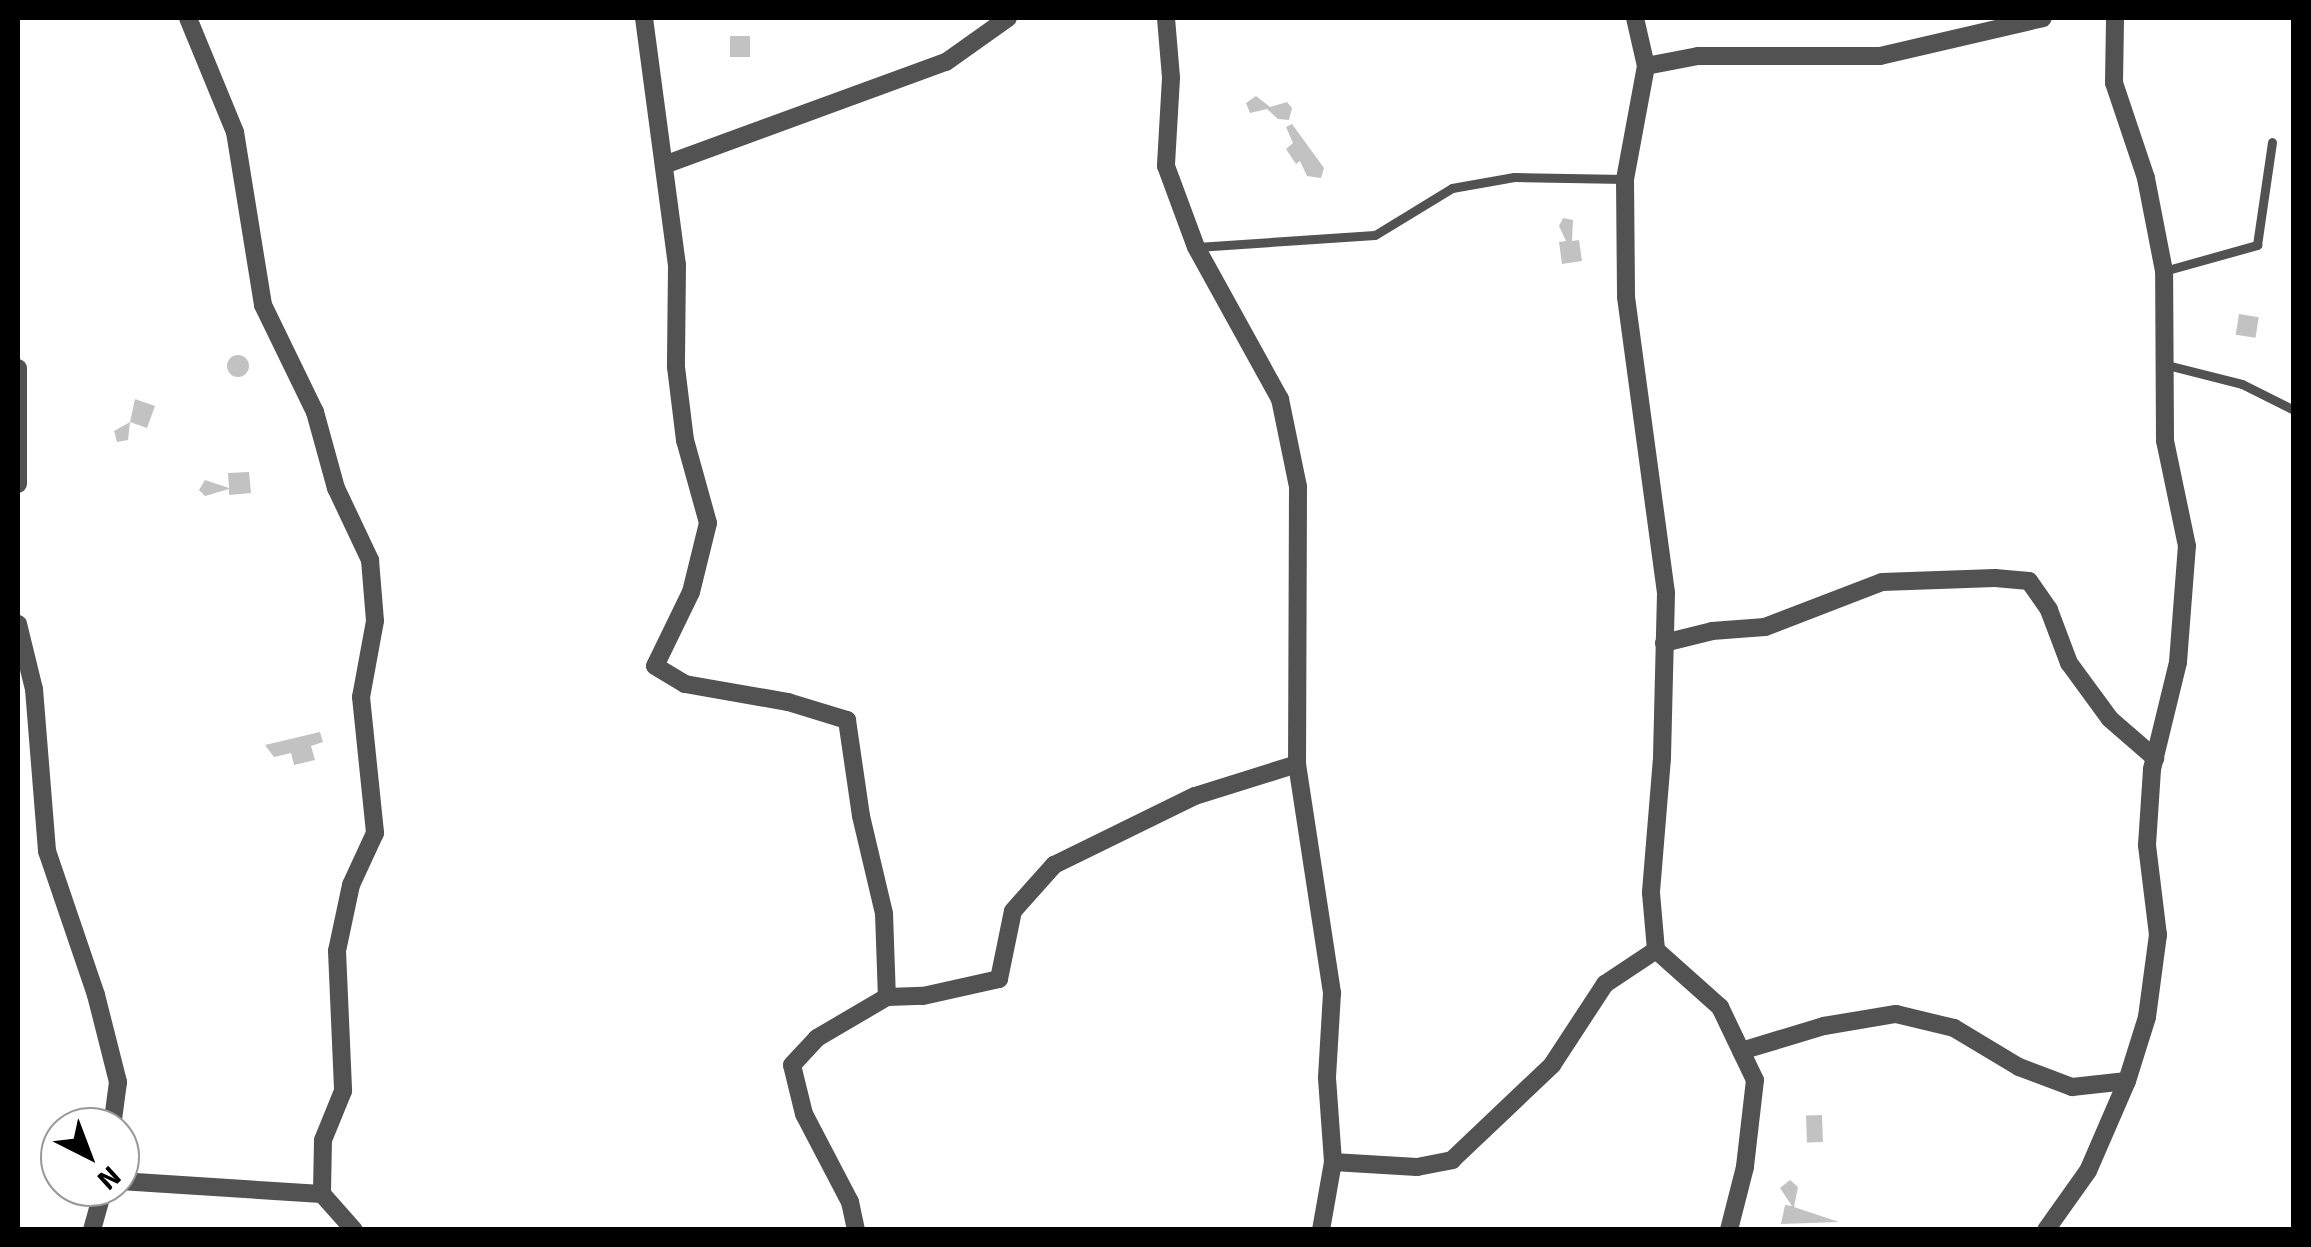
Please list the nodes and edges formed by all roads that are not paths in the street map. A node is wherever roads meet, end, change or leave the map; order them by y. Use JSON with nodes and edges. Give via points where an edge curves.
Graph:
{"nodes":[{"id":1,"x":188,"y":18,"type":"edge"},
{"id":2,"x":644,"y":18,"type":"edge"},
{"id":3,"x":1008,"y":18,"type":"edge"},
{"id":4,"x":1148,"y":18,"type":"edge"},
{"id":5,"x":1635,"y":18,"type":"edge"},
{"id":6,"x":2043,"y":18,"type":"edge"},
{"id":7,"x":2115,"y":18,"type":"edge"},
{"id":8,"x":1166,"y":26,"type":"edge"},
{"id":9,"x":1646,"y":66,"type":"junction"},
{"id":10,"x":2272,"y":142,"type":"dead end"},
{"id":11,"x":664,"y":165,"type":"junction"},
{"id":12,"x":1625,"y":180,"type":"junction"},
{"id":13,"x":1196,"y":247,"type":"junction"},
{"id":14,"x":2164,"y":272,"type":"junction"},
{"id":15,"x":2167,"y":365,"type":"junction"},
{"id":16,"x":18,"y":368,"type":"edge"},
{"id":17,"x":2294,"y":410,"type":"edge"},
{"id":18,"x":18,"y":484,"type":"edge"},
{"id":19,"x":18,"y":624,"type":"edge"},
{"id":20,"x":1664,"y":642,"type":"junction"},
{"id":21,"x":2155,"y":758,"type":"junction"},
{"id":22,"x":1297,"y":764,"type":"junction"},
{"id":23,"x":1656,"y":950,"type":"junction"},
{"id":24,"x":887,"y":996,"type":"junction"},
{"id":25,"x":1741,"y":1051,"type":"junction"},
{"id":26,"x":2126,"y":1081,"type":"junction"},
{"id":27,"x":115,"y":1107,"type":"edge"},
{"id":28,"x":1333,"y":1162,"type":"junction"},
{"id":29,"x":140,"y":1182,"type":"edge"},
{"id":30,"x":322,"y":1194,"type":"junction"},
{"id":31,"x":354,"y":1230,"type":"edge"},
{"id":32,"x":856,"y":1230,"type":"edge"},
{"id":33,"x":1321,"y":1230,"type":"edge"},
{"id":34,"x":1729,"y":1230,"type":"edge"},
{"id":35,"x":2046,"y":1230,"type":"edge"}],
"edges":[{"from":1,"to":30,"type":"street","via":[[235,132],[263,304],[315,412],[336,488],[370,560],[375,621],[361,697],[375,832],[351,884],[337,951],[343,1091],[323,1140]]},
{"from":2,"to":11,"type":"street"},
{"from":3,"to":11,"type":"street","via":[[946,62]]},
{"from":4,"to":8,"type":"street"},
{"from":5,"to":9,"type":"street"},
{"from":6,"to":9,"type":"street","via":[[1880,56],[1698,56]]},
{"from":7,"to":14,"type":"street","via":[[2114,83],[2146,178]]},
{"from":8,"to":13,"type":"street","via":[[1166,166]]},
{"from":9,"to":12,"type":"street"},
{"from":10,"to":14,"type":"lane","via":[[2258,245]]},
{"from":11,"to":24,"type":"street","via":[[676,264],[676,367],[685,440],[708,523],[691,592],[656,666],[685,684],[848,720],[884,912]]},
{"from":12,"to":13,"type":"lane","via":[[1514,177],[1452,188],[1374,235]]},
{"from":12,"to":20,"type":"street","via":[[1626,296],[1666,593]]},
{"from":13,"to":22,"type":"street","via":[[1280,400],[1298,487]]},
{"from":14,"to":15,"type":"street"},
{"from":15,"to":17,"type":"lane","via":[[2242,384]]},
{"from":15,"to":21,"type":"street","via":[[2165,441],[2187,546],[2178,662]]},
{"from":16,"to":18,"type":"street"},
{"from":19,"to":27,"type":"street","via":[[34,689],[47,851],[96,995],[118,1082]]},
{"from":20,"to":21,"type":"street","via":[[1765,627],[1882,582],[2029,582],[2049,610],[2069,663],[2110,719]]},
{"from":20,"to":23,"type":"street","via":[[1651,893]]},
{"from":21,"to":26,"type":"street","via":[[2146,846],[2158,935],[2147,1017]]},
{"from":22,"to":24,"type":"street","via":[[1195,796],[1054,865],[1013,911],[999,979],[923,996]]},
{"from":22,"to":28,"type":"street","via":[[1332,993],[1327,1078]]},
{"from":23,"to":25,"type":"street","via":[[1720,1007]]},
{"from":23,"to":28,"type":"street","via":[[1605,984],[1552,1065],[1452,1160],[1417,1167]]},
{"from":24,"to":32,"type":"street","via":[[817,1038],[792,1065],[804,1114],[850,1202]]},
{"from":25,"to":26,"type":"street","via":[[1824,1026],[1896,1014],[1954,1028],[2019,1067],[2072,1087]]},
{"from":25,"to":34,"type":"street","via":[[1755,1080]]},
{"from":26,"to":35,"type":"street","via":[[2088,1170]]},
{"from":28,"to":33,"type":"street"},
{"from":29,"to":30,"type":"street"},
{"from":30,"to":31,"type":"street"}]}
